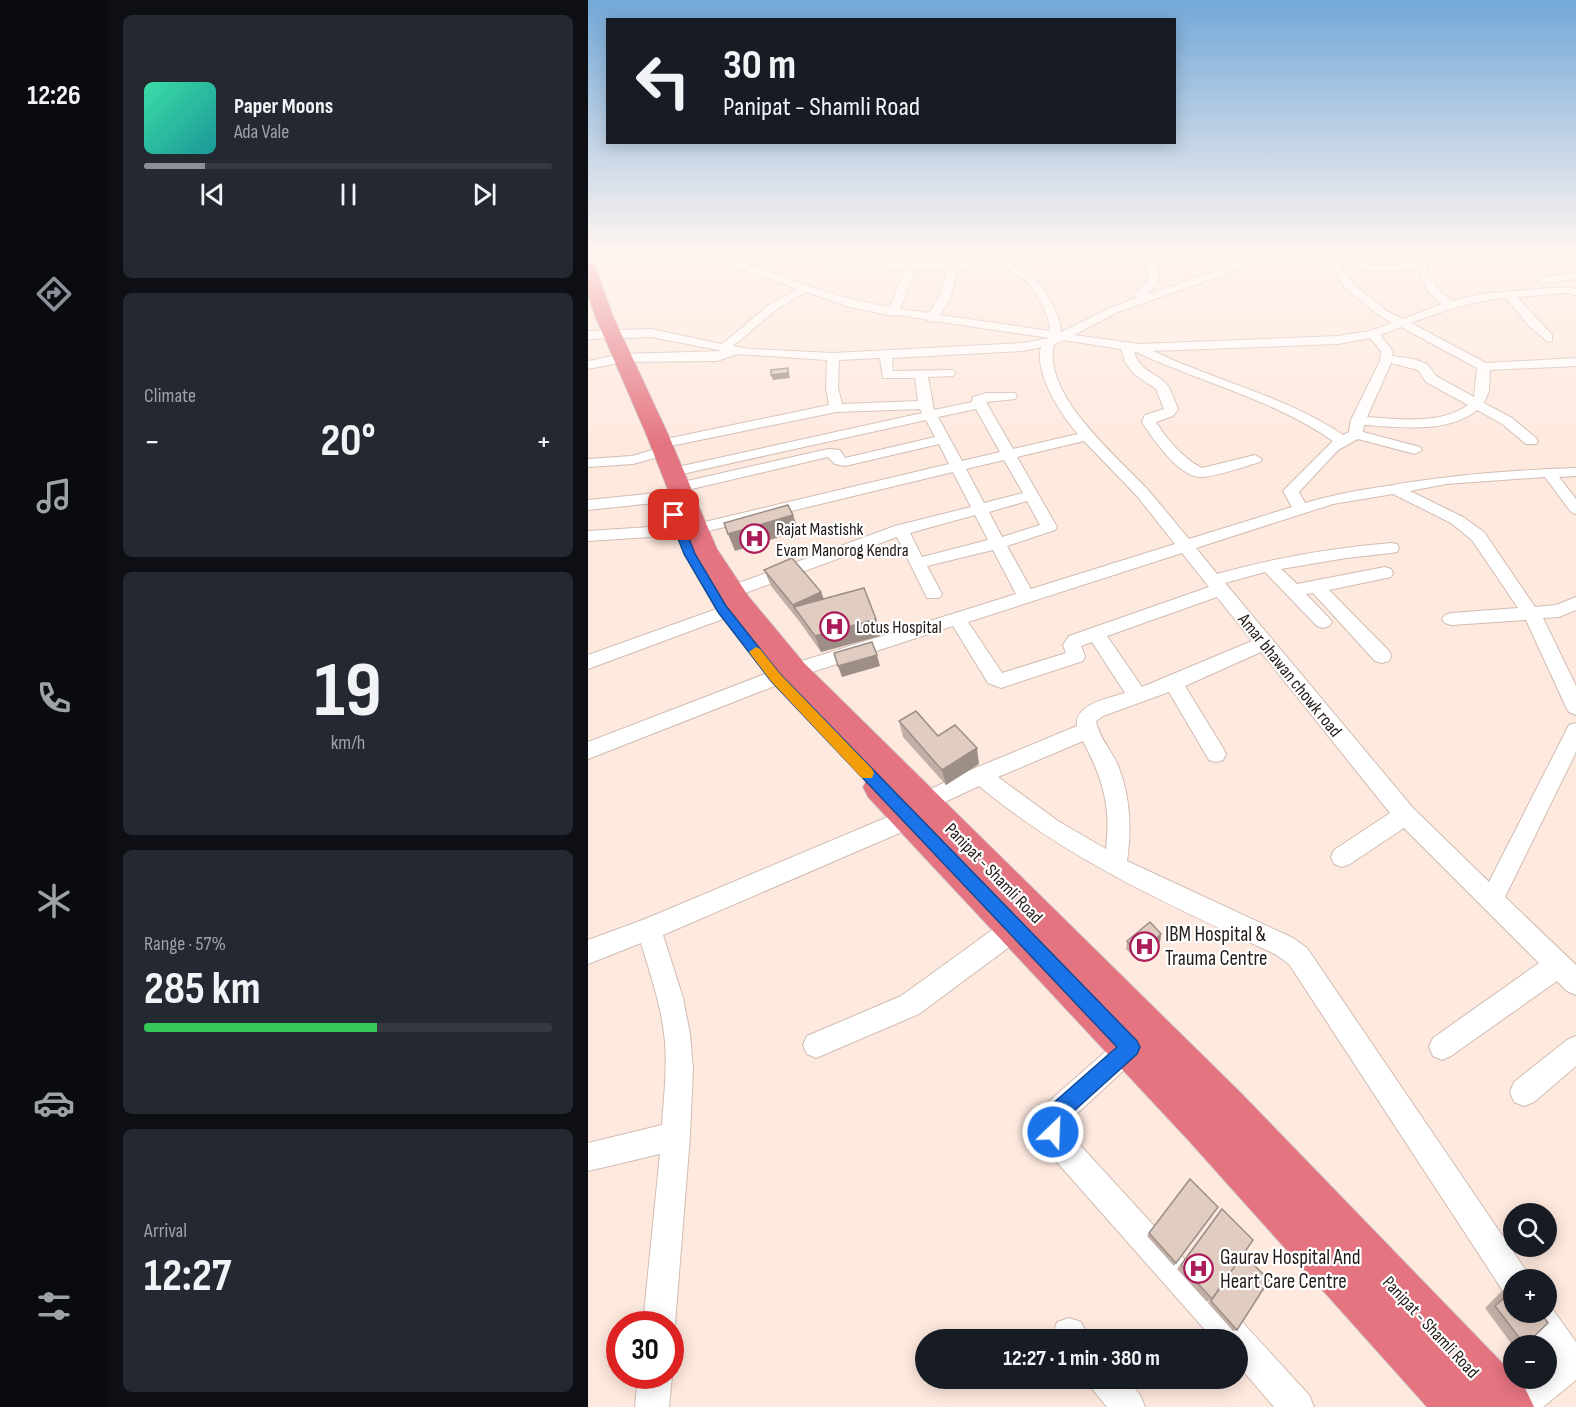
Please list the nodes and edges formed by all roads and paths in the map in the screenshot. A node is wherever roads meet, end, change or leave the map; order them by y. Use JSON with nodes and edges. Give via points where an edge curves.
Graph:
{"nodes":[{"id":1,"x":604,"y":315,"type":"edge"},
{"id":2,"x":763,"y":315,"type":"edge"},
{"id":3,"x":907,"y":315,"type":"edge"},
{"id":4,"x":934,"y":315,"type":"edge"},
{"id":5,"x":1051,"y":315,"type":"edge"},
{"id":6,"x":1107,"y":315,"type":"edge"},
{"id":7,"x":1389,"y":315,"type":"edge"},
{"id":8,"x":1423,"y":315,"type":"edge"},
{"id":9,"x":1525,"y":315,"type":"edge"},
{"id":10,"x":931,"y":319,"type":"junction"},
{"id":11,"x":1400,"y":323,"type":"junction"},
{"id":12,"x":1373,"y":334,"type":"junction"},
{"id":13,"x":1054,"y":338,"type":"junction"},
{"id":14,"x":1548,"y":338,"type":"dead end"},
{"id":15,"x":601,"y":343,"type":"edge"},
{"id":16,"x":725,"y":347,"type":"junction"},
{"id":17,"x":1133,"y":348,"type":"junction"},
{"id":18,"x":740,"y":351,"type":"junction"},
{"id":19,"x":886,"y":355,"type":"junction"},
{"id":20,"x":833,"y":357,"type":"junction"},
{"id":21,"x":1387,"y":359,"type":"junction"},
{"id":22,"x":1576,"y":362,"type":"edge"},
{"id":23,"x":1484,"y":367,"type":"junction"},
{"id":24,"x":950,"y":373,"type":"dead end"},
{"id":25,"x":921,"y":374,"type":"junction"},
{"id":26,"x":1010,"y":396,"type":"dead end"},
{"id":27,"x":979,"y":404,"type":"junction"},
{"id":28,"x":1477,"y":404,"type":"junction"},
{"id":29,"x":836,"y":408,"type":"junction"},
{"id":30,"x":928,"y":409,"type":"junction"},
{"id":31,"x":1357,"y":427,"type":"junction"},
{"id":32,"x":1086,"y":436,"type":"junction"},
{"id":33,"x":943,"y":439,"type":"junction"},
{"id":34,"x":1342,"y":441,"type":"junction"},
{"id":35,"x":1531,"y":441,"type":"dead end"},
{"id":36,"x":1415,"y":450,"type":"dead end"},
{"id":37,"x":1009,"y":454,"type":"junction"},
{"id":38,"x":1255,"y":459,"type":"dead end"},
{"id":39,"x":588,"y":463,"type":"edge"},
{"id":40,"x":959,"y":466,"type":"junction"},
{"id":41,"x":668,"y":472,"type":"junction"},
{"id":42,"x":1548,"y":472,"type":"junction"},
{"id":43,"x":1576,"y":472,"type":"edge"},
{"id":44,"x":1395,"y":489,"type":"junction"},
{"id":45,"x":1030,"y":496,"type":"junction"},
{"id":46,"x":588,"y":506,"type":"edge"},
{"id":47,"x":981,"y":508,"type":"junction"},
{"id":48,"x":1576,"y":509,"type":"edge"},
{"id":49,"x":1301,"y":510,"type":"junction"},
{"id":50,"x":689,"y":530,"type":"junction"},
{"id":51,"x":901,"y":530,"type":"junction"},
{"id":52,"x":588,"y":536,"type":"edge"},
{"id":53,"x":999,"y":543,"type":"junction"},
{"id":54,"x":1184,"y":546,"type":"junction"},
{"id":55,"x":1391,"y":548,"type":"dead end"},
{"id":56,"x":918,"y":563,"type":"junction"},
{"id":57,"x":1268,"y":565,"type":"junction"},
{"id":58,"x":1385,"y":573,"type":"dead end"},
{"id":59,"x":1217,"y":584,"type":"junction"},
{"id":60,"x":1316,"y":585,"type":"junction"},
{"id":61,"x":1293,"y":591,"type":"junction"},
{"id":62,"x":933,"y":594,"type":"dead end"},
{"id":63,"x":1026,"y":597,"type":"junction"},
{"id":64,"x":728,"y":602,"type":"junction"},
{"id":65,"x":1576,"y":603,"type":"edge"},
{"id":66,"x":1530,"y":612,"type":"junction"},
{"id":67,"x":957,"y":618,"type":"junction"},
{"id":68,"x":1451,"y":619,"type":"dead end"},
{"id":69,"x":1323,"y":622,"type":"dead end"},
{"id":70,"x":1096,"y":634,"type":"junction"},
{"id":71,"x":1264,"y":643,"type":"junction"},
{"id":72,"x":1382,"y":656,"type":"dead end"},
{"id":73,"x":588,"y":662,"type":"edge"},
{"id":74,"x":784,"y":674,"type":"junction"},
{"id":75,"x":1173,"y":683,"type":"junction"},
{"id":76,"x":1138,"y":696,"type":"junction"},
{"id":77,"x":1576,"y":707,"type":"edge"},
{"id":78,"x":1088,"y":730,"type":"junction"},
{"id":79,"x":1576,"y":731,"type":"edge"},
{"id":80,"x":588,"y":751,"type":"edge"},
{"id":81,"x":1215,"y":754,"type":"dead end"},
{"id":82,"x":980,"y":775,"type":"junction"},
{"id":83,"x":917,"y":810,"type":"junction"},
{"id":84,"x":1405,"y":815,"type":"junction"},
{"id":85,"x":1342,"y":857,"type":"dead end"},
{"id":86,"x":1115,"y":866,"type":"junction"},
{"id":87,"x":1492,"y":900,"type":"junction"},
{"id":88,"x":1016,"y":928,"type":"junction"},
{"id":89,"x":649,"y":929,"type":"junction"},
{"id":90,"x":588,"y":952,"type":"edge"},
{"id":91,"x":1567,"y":973,"type":"edge"},
{"id":92,"x":816,"y":1045,"type":"dead end"},
{"id":93,"x":1130,"y":1047,"type":"junction"},
{"id":94,"x":1442,"y":1047,"type":"dead end"},
{"id":95,"x":1576,"y":1049,"type":"edge"},
{"id":96,"x":1524,"y":1092,"type":"dead end"},
{"id":97,"x":676,"y":1136,"type":"junction"},
{"id":98,"x":588,"y":1157,"type":"edge"},
{"id":99,"x":1507,"y":1269,"type":"edge"},
{"id":100,"x":660,"y":1311,"type":"edge"},
{"id":101,"x":1544,"y":1323,"type":"edge"},
{"id":102,"x":1227,"y":1329,"type":"edge"},
{"id":103,"x":1248,"y":1352,"type":"edge"},
{"id":104,"x":1573,"y":1362,"type":"edge"},
{"id":105,"x":654,"y":1389,"type":"edge"},
{"id":106,"x":1114,"y":1389,"type":"edge"},
{"id":107,"x":652,"y":1407,"type":"edge"},
{"id":108,"x":1128,"y":1407,"type":"edge"},
{"id":109,"x":1298,"y":1407,"type":"edge"},
{"id":110,"x":1464,"y":1407,"type":"edge"},
{"id":111,"x":1506,"y":1407,"type":"edge"},
{"id":112,"x":1516,"y":1407,"type":"edge"}],
"edges":[{"from":1,"to":15,"type":"highway","name":"Panipat - Shamli Road"},
{"from":2,"to":16,"type":"street"},
{"from":3,"to":10,"type":"street"},
{"from":4,"to":10,"type":"street"},
{"from":5,"to":13,"type":"street","name":"Amar bhawan chowk road","via":[[1056,325]]},
{"from":6,"to":13,"type":"street"},
{"from":7,"to":11,"type":"street"},
{"from":8,"to":11,"type":"street"},
{"from":9,"to":14,"type":"street"},
{"from":10,"to":13,"type":"street"},
{"from":11,"to":12,"type":"street"},
{"from":11,"to":23,"type":"street"},
{"from":12,"to":17,"type":"street","via":[[1319,342]]},
{"from":12,"to":21,"type":"street","via":[[1387,351]]},
{"from":13,"to":17,"type":"street"},
{"from":13,"to":19,"type":"street","via":[[1003,349]]},
{"from":13,"to":32,"type":"street","name":"Amar bhawan chowk road","via":[[1045,355],[1046,364],[1059,396]]},
{"from":15,"to":16,"type":"street","via":[[661,334]]},
{"from":15,"to":18,"type":"street","via":[[717,357]]},
{"from":15,"to":41,"type":"highway","name":"Panipat - Shamli Road"},
{"from":16,"to":18,"type":"street"},
{"from":17,"to":34,"type":"street","via":[[1303,417]]},
{"from":17,"to":38,"type":"street","via":[[1131,362],[1162,387],[1171,409],[1149,422],[1193,471],[1201,473]]},
{"from":18,"to":20,"type":"street"},
{"from":19,"to":20,"type":"street"},
{"from":19,"to":25,"type":"street","via":[[886,375]]},
{"from":20,"to":29,"type":"street"},
{"from":21,"to":28,"type":"street","via":[[1419,365],[1431,379]]},
{"from":21,"to":31,"type":"street"},
{"from":22,"to":23,"type":"street"},
{"from":23,"to":28,"type":"street","via":[[1482,396]]},
{"from":24,"to":25,"type":"street"},
{"from":25,"to":30,"type":"street"},
{"from":26,"to":27,"type":"street","via":[[981,398]]},
{"from":27,"to":30,"type":"street"},
{"from":27,"to":37,"type":"street"},
{"from":28,"to":31,"type":"street","via":[[1450,419]]},
{"from":28,"to":35,"type":"street"},
{"from":29,"to":30,"type":"street"},
{"from":29,"to":41,"type":"street"},
{"from":30,"to":33,"type":"street"},
{"from":30,"to":41,"type":"street"},
{"from":31,"to":34,"type":"street"},
{"from":31,"to":36,"type":"street"},
{"from":32,"to":37,"type":"street"},
{"from":32,"to":54,"type":"street","name":"Amar bhawan chowk road","via":[[1130,479]]},
{"from":33,"to":40,"type":"street"},
{"from":33,"to":41,"type":"street","via":[[843,462],[835,453],[828,453]]},
{"from":34,"to":49,"type":"street","via":[[1291,491]]},
{"from":37,"to":40,"type":"street"},
{"from":37,"to":45,"type":"street"},
{"from":39,"to":41,"type":"street","via":[[633,460]]},
{"from":40,"to":47,"type":"street"},
{"from":40,"to":50,"type":"street"},
{"from":41,"to":46,"type":"street"},
{"from":41,"to":50,"type":"highway","name":"Panipat - Shamli Road"},
{"from":42,"to":43,"type":"street"},
{"from":42,"to":44,"type":"street","via":[[1446,480]]},
{"from":42,"to":48,"type":"street"},
{"from":44,"to":49,"type":"street","via":[[1330,500]]},
{"from":44,"to":66,"type":"street","via":[[1457,520],[1478,536]]},
{"from":45,"to":47,"type":"street"},
{"from":45,"to":53,"type":"street","via":[[1049,527]]},
{"from":47,"to":51,"type":"street"},
{"from":47,"to":53,"type":"street"},
{"from":49,"to":54,"type":"street"},
{"from":50,"to":52,"type":"street"},
{"from":50,"to":64,"type":"highway","name":"Panipat - Shamli Road","via":[[690,554]]},
{"from":51,"to":56,"type":"street"},
{"from":51,"to":64,"type":"street"},
{"from":53,"to":56,"type":"street"},
{"from":53,"to":63,"type":"street"},
{"from":54,"to":59,"type":"street","name":"Amar bhawan chowk road"},
{"from":54,"to":63,"type":"street"},
{"from":55,"to":57,"type":"street"},
{"from":56,"to":62,"type":"street"},
{"from":57,"to":59,"type":"street"},
{"from":57,"to":61,"type":"street"},
{"from":58,"to":60,"type":"street"},
{"from":59,"to":70,"type":"street"},
{"from":59,"to":71,"type":"street","name":"Amar bhawan chowk road"},
{"from":60,"to":61,"type":"street"},
{"from":60,"to":72,"type":"street"},
{"from":61,"to":69,"type":"street"},
{"from":63,"to":67,"type":"street"},
{"from":64,"to":73,"type":"street"},
{"from":64,"to":74,"type":"highway","name":"Panipat - Shamli Road"},
{"from":65,"to":66,"type":"street","via":[[1558,611]]},
{"from":66,"to":68,"type":"street"},
{"from":66,"to":77,"type":"street"},
{"from":67,"to":70,"type":"street","via":[[1001,681],[1075,657],[1073,642]]},
{"from":67,"to":74,"type":"street"},
{"from":70,"to":76,"type":"street"},
{"from":71,"to":75,"type":"street"},
{"from":71,"to":84,"type":"street","name":"Amar bhawan chowk road"},
{"from":74,"to":80,"type":"street"},
{"from":74,"to":83,"type":"highway","name":"Panipat - Shamli Road"},
{"from":75,"to":76,"type":"street"},
{"from":75,"to":81,"type":"street"},
{"from":76,"to":78,"type":"street","via":[[1089,715],[1085,721]]},
{"from":78,"to":82,"type":"street"},
{"from":78,"to":86,"type":"street","via":[[1107,763],[1115,789],[1120,833]]},
{"from":79,"to":87,"type":"street"},
{"from":82,"to":83,"type":"street"},
{"from":82,"to":86,"type":"street","via":[[1010,801]]},
{"from":83,"to":88,"type":"highway","name":"Panipat - Shamli Road"},
{"from":83,"to":89,"type":"street"},
{"from":83,"to":111,"type":"highway","name":"Panipat - Shamli Road","via":[[1224,1108]]},
{"from":84,"to":85,"type":"street"},
{"from":84,"to":87,"type":"street","name":"Amar bhawan chowk road"},
{"from":86,"to":99,"type":"street","via":[[1298,956]]},
{"from":87,"to":91,"type":"street","name":"Amar bhawan chowk road"},
{"from":88,"to":92,"type":"street","via":[[910,1005]]},
{"from":88,"to":93,"type":"highway","name":"Panipat - Shamli Road"},
{"from":89,"to":90,"type":"street"},
{"from":89,"to":97,"type":"street","via":[[677,1034]]},
{"from":91,"to":94,"type":"street"},
{"from":93,"to":102,"type":"street","via":[[1057,1113],[1053,1132]]},
{"from":93,"to":110,"type":"highway","name":"Panipat - Shamli Road"},
{"from":95,"to":96,"type":"street"},
{"from":97,"to":98,"type":"street"},
{"from":97,"to":100,"type":"street"},
{"from":101,"to":104,"type":"street"},
{"from":103,"to":109,"type":"street"},
{"from":104,"to":112,"type":"street"},
{"from":105,"to":107,"type":"street"},
{"from":106,"to":108,"type":"street"}]}
